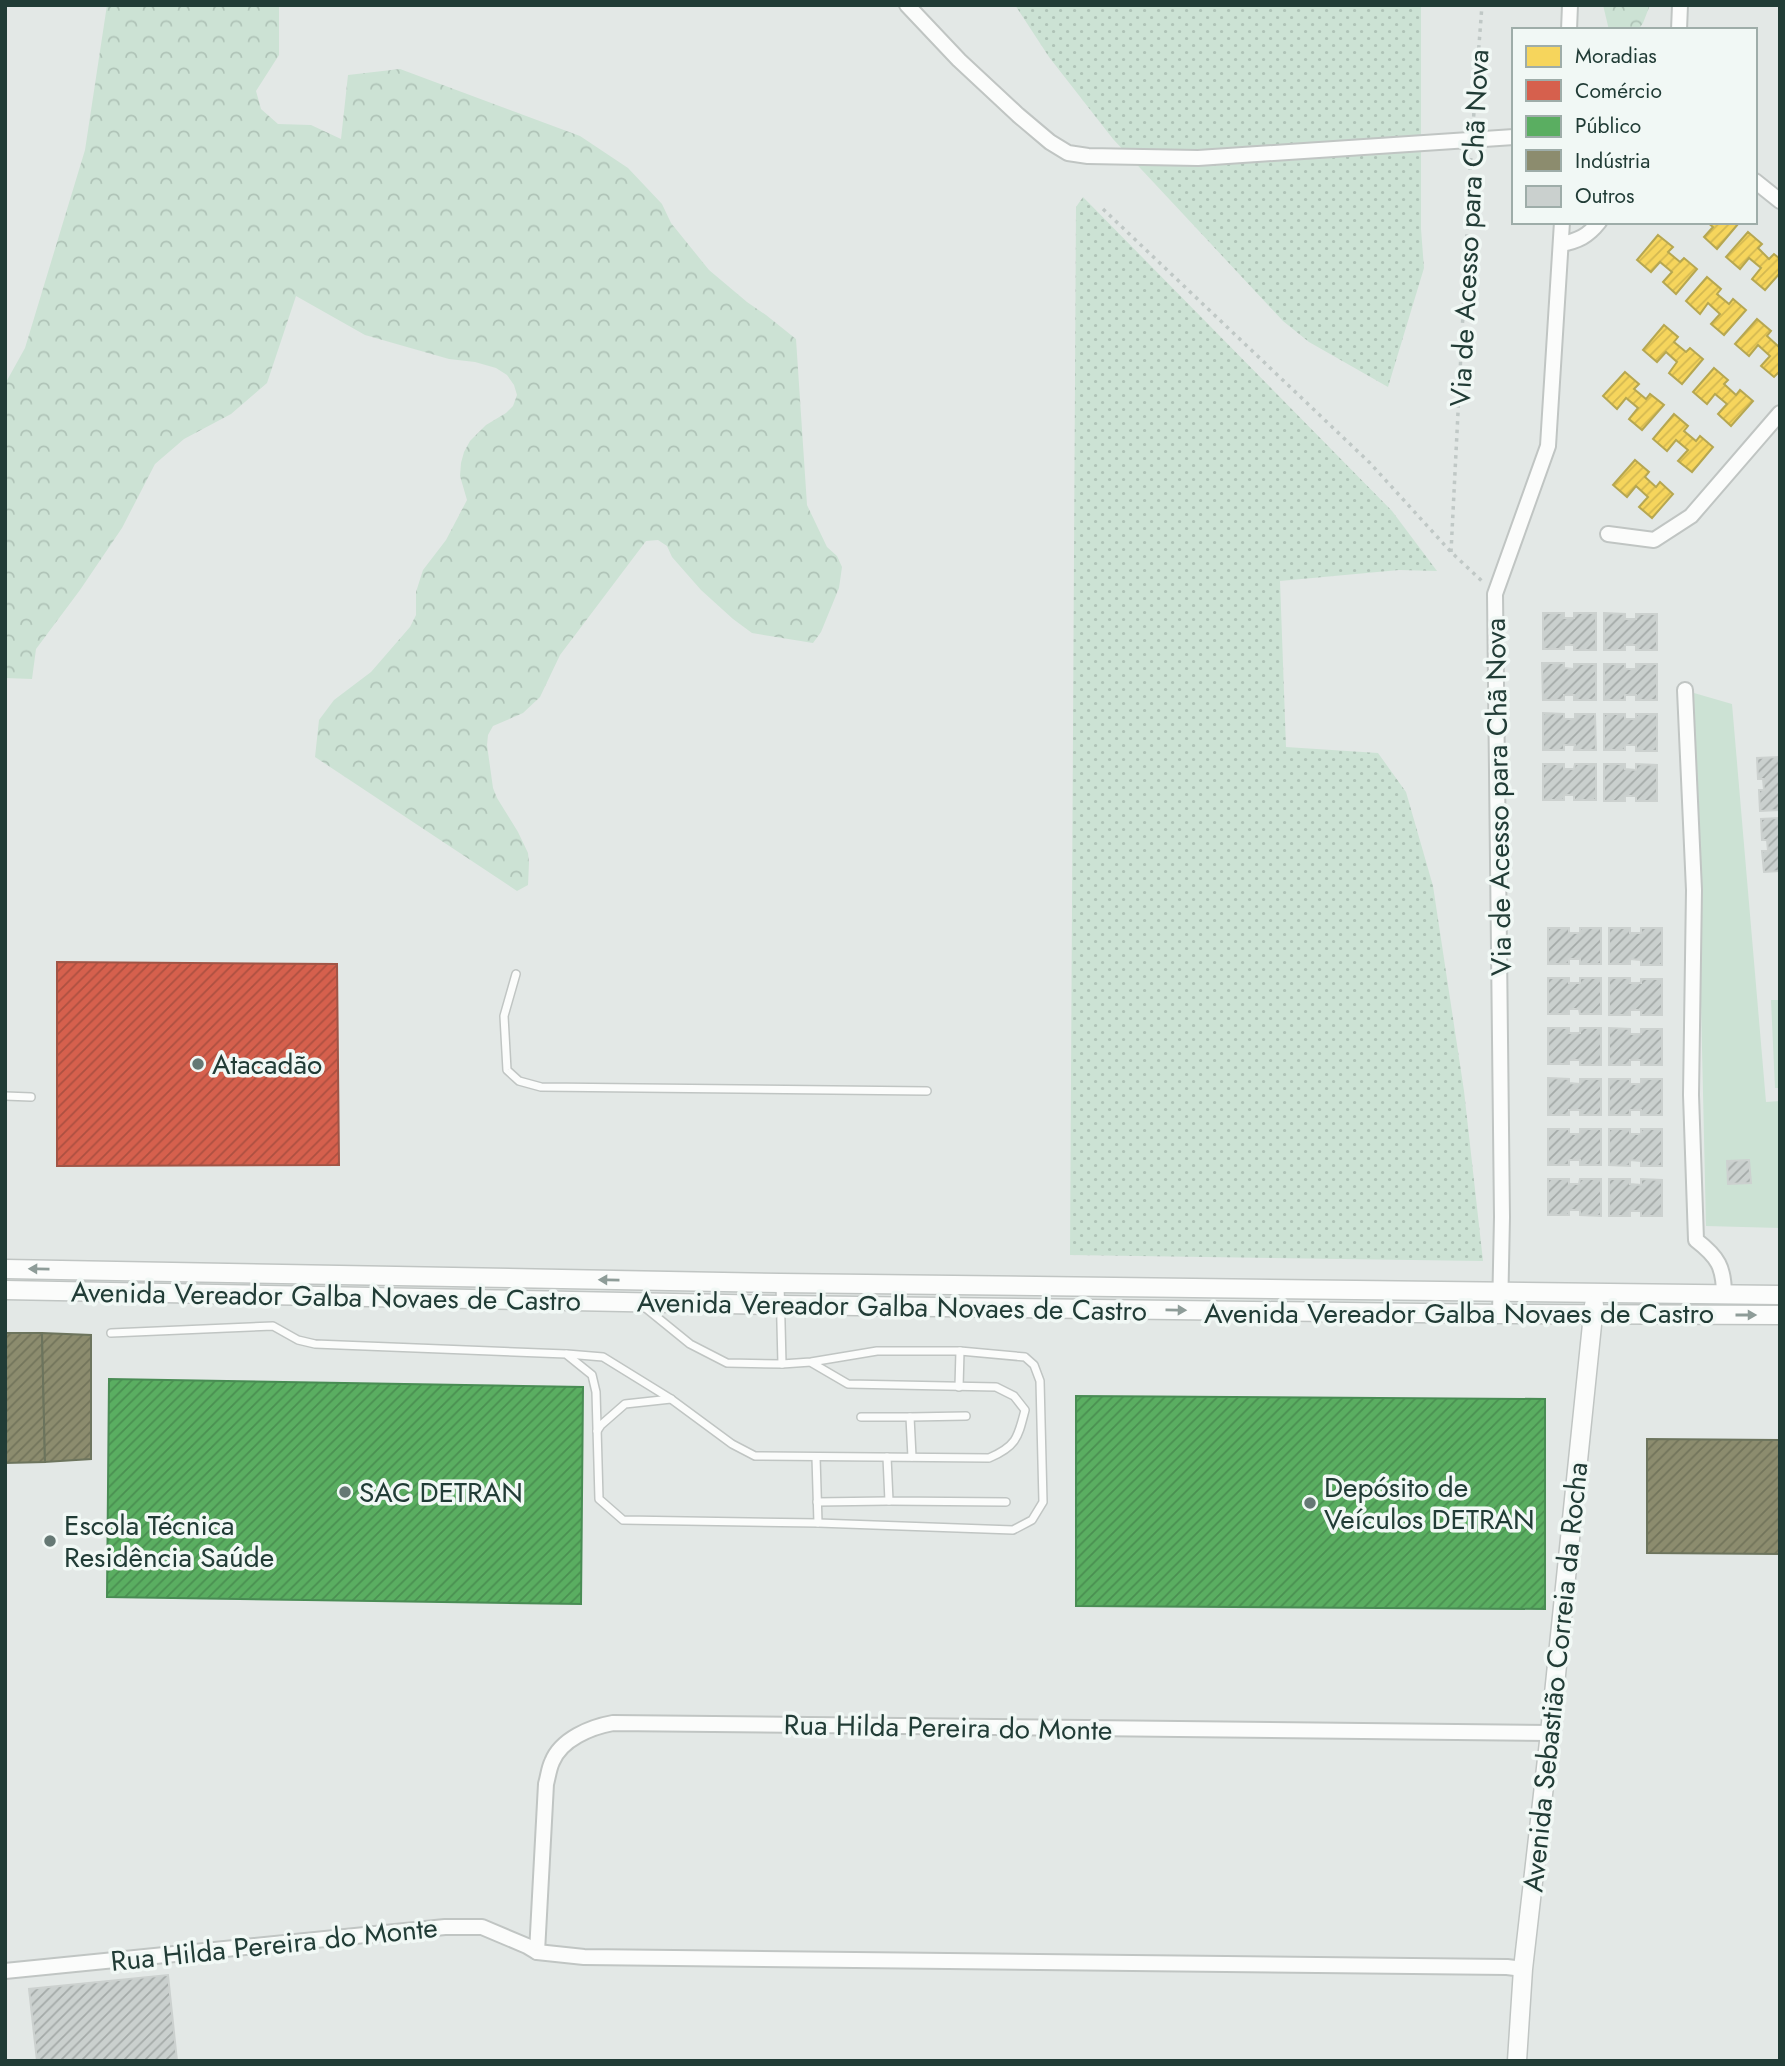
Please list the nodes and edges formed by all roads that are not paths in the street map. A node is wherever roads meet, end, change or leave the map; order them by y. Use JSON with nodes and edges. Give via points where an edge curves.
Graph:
{"nodes":[{"id":1,"x":908,"y":5,"type":"edge"},
{"id":2,"x":1570,"y":5,"type":"edge"},
{"id":3,"x":1680,"y":5,"type":"edge"},
{"id":4,"x":1569,"y":28,"type":"edge"},
{"id":5,"x":1679,"y":28,"type":"edge"},
{"id":6,"x":1512,"y":137,"type":"edge"},
{"id":7,"x":1757,"y":183,"type":"edge"},
{"id":8,"x":1780,"y":201,"type":"edge"},
{"id":9,"x":1562,"y":224,"type":"edge"},
{"id":10,"x":1597,"y":224,"type":"edge"},
{"id":11,"x":1561,"y":244,"type":"junction"},
{"id":12,"x":1780,"y":413,"type":"edge"},
{"id":13,"x":1608,"y":534,"type":"dead end"},
{"id":14,"x":1685,"y":690,"type":"dead end"},
{"id":15,"x":516,"y":974,"type":"dead end"},
{"id":16,"x":927,"y":1091,"type":"dead end"},
{"id":17,"x":5,"y":1096,"type":"edge"},
{"id":18,"x":30,"y":1097,"type":"dead end"},
{"id":19,"x":5,"y":1269,"type":"edge"},
{"id":20,"x":780,"y":1283,"type":"junction"},
{"id":21,"x":5,"y":1290,"type":"edge"},
{"id":22,"x":1501,"y":1291,"type":"junction"},
{"id":23,"x":1595,"y":1293,"type":"junction"},
{"id":24,"x":1724,"y":1295,"type":"junction"},
{"id":25,"x":1780,"y":1295,"type":"edge"},
{"id":26,"x":638,"y":1303,"type":"junction"},
{"id":27,"x":780,"y":1306,"type":"junction"},
{"id":28,"x":1500,"y":1314,"type":"junction"},
{"id":29,"x":1593,"y":1315,"type":"junction"},
{"id":30,"x":1780,"y":1315,"type":"edge"},
{"id":31,"x":111,"y":1333,"type":"dead end"},
{"id":32,"x":960,"y":1351,"type":"junction"},
{"id":33,"x":566,"y":1354,"type":"junction"},
{"id":34,"x":811,"y":1362,"type":"junction"},
{"id":35,"x":782,"y":1364,"type":"junction"},
{"id":36,"x":958,"y":1387,"type":"junction"},
{"id":37,"x":671,"y":1399,"type":"junction"},
{"id":38,"x":861,"y":1416,"type":"dead end"},
{"id":39,"x":966,"y":1416,"type":"dead end"},
{"id":40,"x":910,"y":1417,"type":"junction"},
{"id":41,"x":597,"y":1431,"type":"junction"},
{"id":42,"x":816,"y":1457,"type":"junction"},
{"id":43,"x":887,"y":1457,"type":"junction"},
{"id":44,"x":912,"y":1457,"type":"junction"},
{"id":45,"x":889,"y":1501,"type":"junction"},
{"id":46,"x":817,"y":1502,"type":"junction"},
{"id":47,"x":1006,"y":1502,"type":"dead end"},
{"id":48,"x":818,"y":1523,"type":"junction"},
{"id":49,"x":1550,"y":1733,"type":"junction"},
{"id":50,"x":537,"y":1952,"type":"junction"},
{"id":51,"x":1523,"y":1969,"type":"junction"},
{"id":52,"x":5,"y":1971,"type":"edge"},
{"id":53,"x":1517,"y":2061,"type":"edge"}],
"edges":[{"from":1,"to":6,"type":"street","via":[[1017,116],[1068,153],[1198,158]]},
{"from":2,"to":4,"type":"street"},
{"from":3,"to":5,"type":"street"},
{"from":7,"to":8,"type":"street"},
{"from":9,"to":11,"type":"street"},
{"from":10,"to":11,"type":"street","via":[[1577,241]]},
{"from":11,"to":22,"type":"street","name":"Via de Acesso para Chã Nova","via":[[1548,446],[1495,594]]},
{"from":12,"to":13,"type":"street","via":[[1691,516],[1654,540]]},
{"from":14,"to":24,"type":"street","via":[[1694,890],[1690,1095],[1696,1240],[1712,1252],[1724,1275]]},
{"from":15,"to":16,"type":"lane","via":[[504,1016],[506,1070],[519,1081],[541,1087]]},
{"from":17,"to":18,"type":"lane"},
{"from":20,"to":19,"type":"street","name":"Avenida Vereador Galba Novaes de Castro","one_way":true},
{"from":20,"to":22,"type":"street","name":"Avenida Vereador Galba Novaes de Castro"},
{"from":20,"to":27,"type":"lane"},
{"from":21,"to":26,"type":"street","name":"Avenida Vereador Galba Novaes de Castro"},
{"from":22,"to":23,"type":"street","name":"Avenida Vereador Galba Novaes de Castro"},
{"from":22,"to":28,"type":"street","name":"Via de Acesso para Chã Nova"},
{"from":23,"to":24,"type":"street","name":"Avenida Vereador Galba Novaes de Castro"},
{"from":23,"to":29,"type":"street","name":"Avenida Sebastião Correia da Rocha"},
{"from":24,"to":25,"type":"street","name":"Avenida Vereador Galba Novaes de Castro"},
{"from":26,"to":27,"type":"street","name":"Avenida Vereador Galba Novaes de Castro"},
{"from":26,"to":35,"type":"lane","via":[[690,1344],[727,1363]]},
{"from":27,"to":28,"type":"street","name":"Avenida Vereador Galba Novaes de Castro","one_way":true},
{"from":27,"to":35,"type":"lane"},
{"from":28,"to":29,"type":"street","name":"Avenida Vereador Galba Novaes de Castro"},
{"from":29,"to":30,"type":"street","name":"Avenida Vereador Galba Novaes de Castro","one_way":true},
{"from":29,"to":49,"type":"street","name":"Avenida Sebastião Correia da Rocha"},
{"from":31,"to":33,"type":"lane","via":[[273,1326],[316,1344]]},
{"from":32,"to":34,"type":"lane","via":[[877,1351]]},
{"from":32,"to":36,"type":"lane"},
{"from":32,"to":48,"type":"lane","via":[[1025,1357],[1034,1365],[1040,1381],[1043,1502],[1032,1520],[1013,1530]]},
{"from":33,"to":37,"type":"lane","via":[[603,1357]]},
{"from":33,"to":41,"type":"lane","via":[[592,1375]]},
{"from":34,"to":35,"type":"lane"},
{"from":34,"to":36,"type":"lane","via":[[848,1384]]},
{"from":36,"to":44,"type":"lane","via":[[996,1387],[1014,1396],[1025,1410],[1018,1437],[1004,1452],[989,1458]]},
{"from":37,"to":41,"type":"lane","via":[[625,1404]]},
{"from":37,"to":42,"type":"lane","via":[[755,1456]]},
{"from":38,"to":40,"type":"lane"},
{"from":39,"to":40,"type":"lane"},
{"from":40,"to":44,"type":"lane"},
{"from":41,"to":48,"type":"lane","via":[[599,1499],[623,1520]]},
{"from":42,"to":43,"type":"lane"},
{"from":42,"to":46,"type":"lane"},
{"from":43,"to":44,"type":"lane"},
{"from":43,"to":45,"type":"lane"},
{"from":45,"to":46,"type":"lane"},
{"from":45,"to":47,"type":"lane"},
{"from":46,"to":48,"type":"lane"},
{"from":49,"to":50,"type":"street","name":"Rua Hilda Pereira do Monte","via":[[597,1726],[562,1745],[552,1761]]},
{"from":49,"to":51,"type":"street","name":"Avenida Sebastião Correia da Rocha"},
{"from":50,"to":51,"type":"street","name":"Rua Hilda Pereira do Monte","via":[[584,1957]]},
{"from":50,"to":52,"type":"street","name":"Rua Hilda Pereira do Monte","via":[[482,1927],[445,1927]]},
{"from":51,"to":53,"type":"street","name":"Avenida Sebastião Correia da Rocha"}]}
